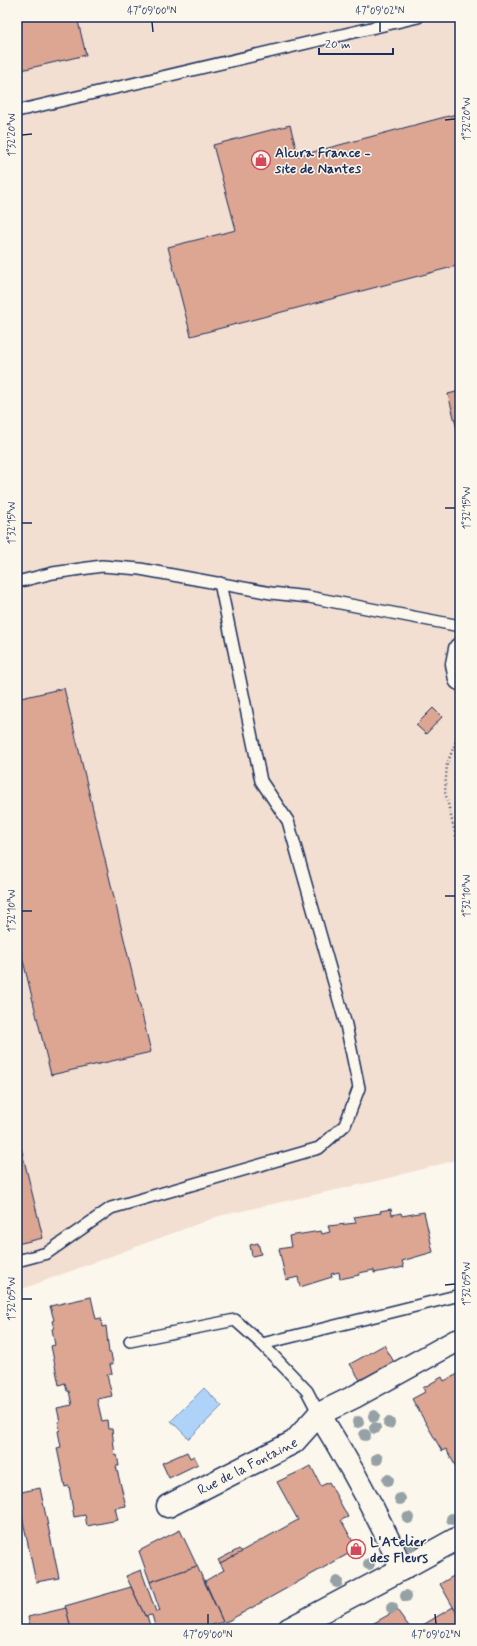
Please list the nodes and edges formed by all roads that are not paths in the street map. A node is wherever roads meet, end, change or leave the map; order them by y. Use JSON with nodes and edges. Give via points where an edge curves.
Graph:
{"nodes":[{"id":1,"x":418,"y":17,"type":"edge"},
{"id":2,"x":17,"y":111,"type":"edge"},
{"id":3,"x":17,"y":582,"type":"edge"},
{"id":4,"x":220,"y":583,"type":"junction"},
{"id":5,"x":460,"y":626,"type":"edge"},
{"id":6,"x":460,"y":649,"type":"edge"},
{"id":7,"x":460,"y":679,"type":"edge"},
{"id":8,"x":17,"y":1261,"type":"edge"},
{"id":9,"x":460,"y":1295,"type":"edge"},
{"id":10,"x":130,"y":1341,"type":"dead end"},
{"id":11,"x":456,"y":1341,"type":"dead end"},
{"id":12,"x":262,"y":1344,"type":"junction"},
{"id":13,"x":319,"y":1414,"type":"junction"},
{"id":14,"x":168,"y":1506,"type":"dead end"},
{"id":15,"x":460,"y":1536,"type":"edge"},
{"id":16,"x":402,"y":1569,"type":"junction"},
{"id":17,"x":289,"y":1629,"type":"edge"}],
"edges":[{"from":1,"to":2,"type":"lane"},
{"from":3,"to":4,"type":"lane","via":[[53,573],[102,566],[140,568]]},
{"from":4,"to":5,"type":"lane"},
{"from":4,"to":8,"type":"lane","via":[[261,781],[288,821],[346,1025],[359,1088],[345,1125],[319,1148],[111,1208],[47,1253]]},
{"from":6,"to":7,"type":"street","via":[[457,664]]},
{"from":9,"to":12,"type":"lane"},
{"from":10,"to":12,"type":"lane","via":[[235,1320]]},
{"from":11,"to":13,"type":"street","name":"Rue de la Fontaine"},
{"from":12,"to":13,"type":"lane","via":[[306,1391]]},
{"from":13,"to":14,"type":"street","name":"Rue de la Fontaine","via":[[294,1442]]},
{"from":13,"to":16,"type":"street","via":[[379,1519]]},
{"from":15,"to":16,"type":"street"},
{"from":16,"to":17,"type":"street"}]}
